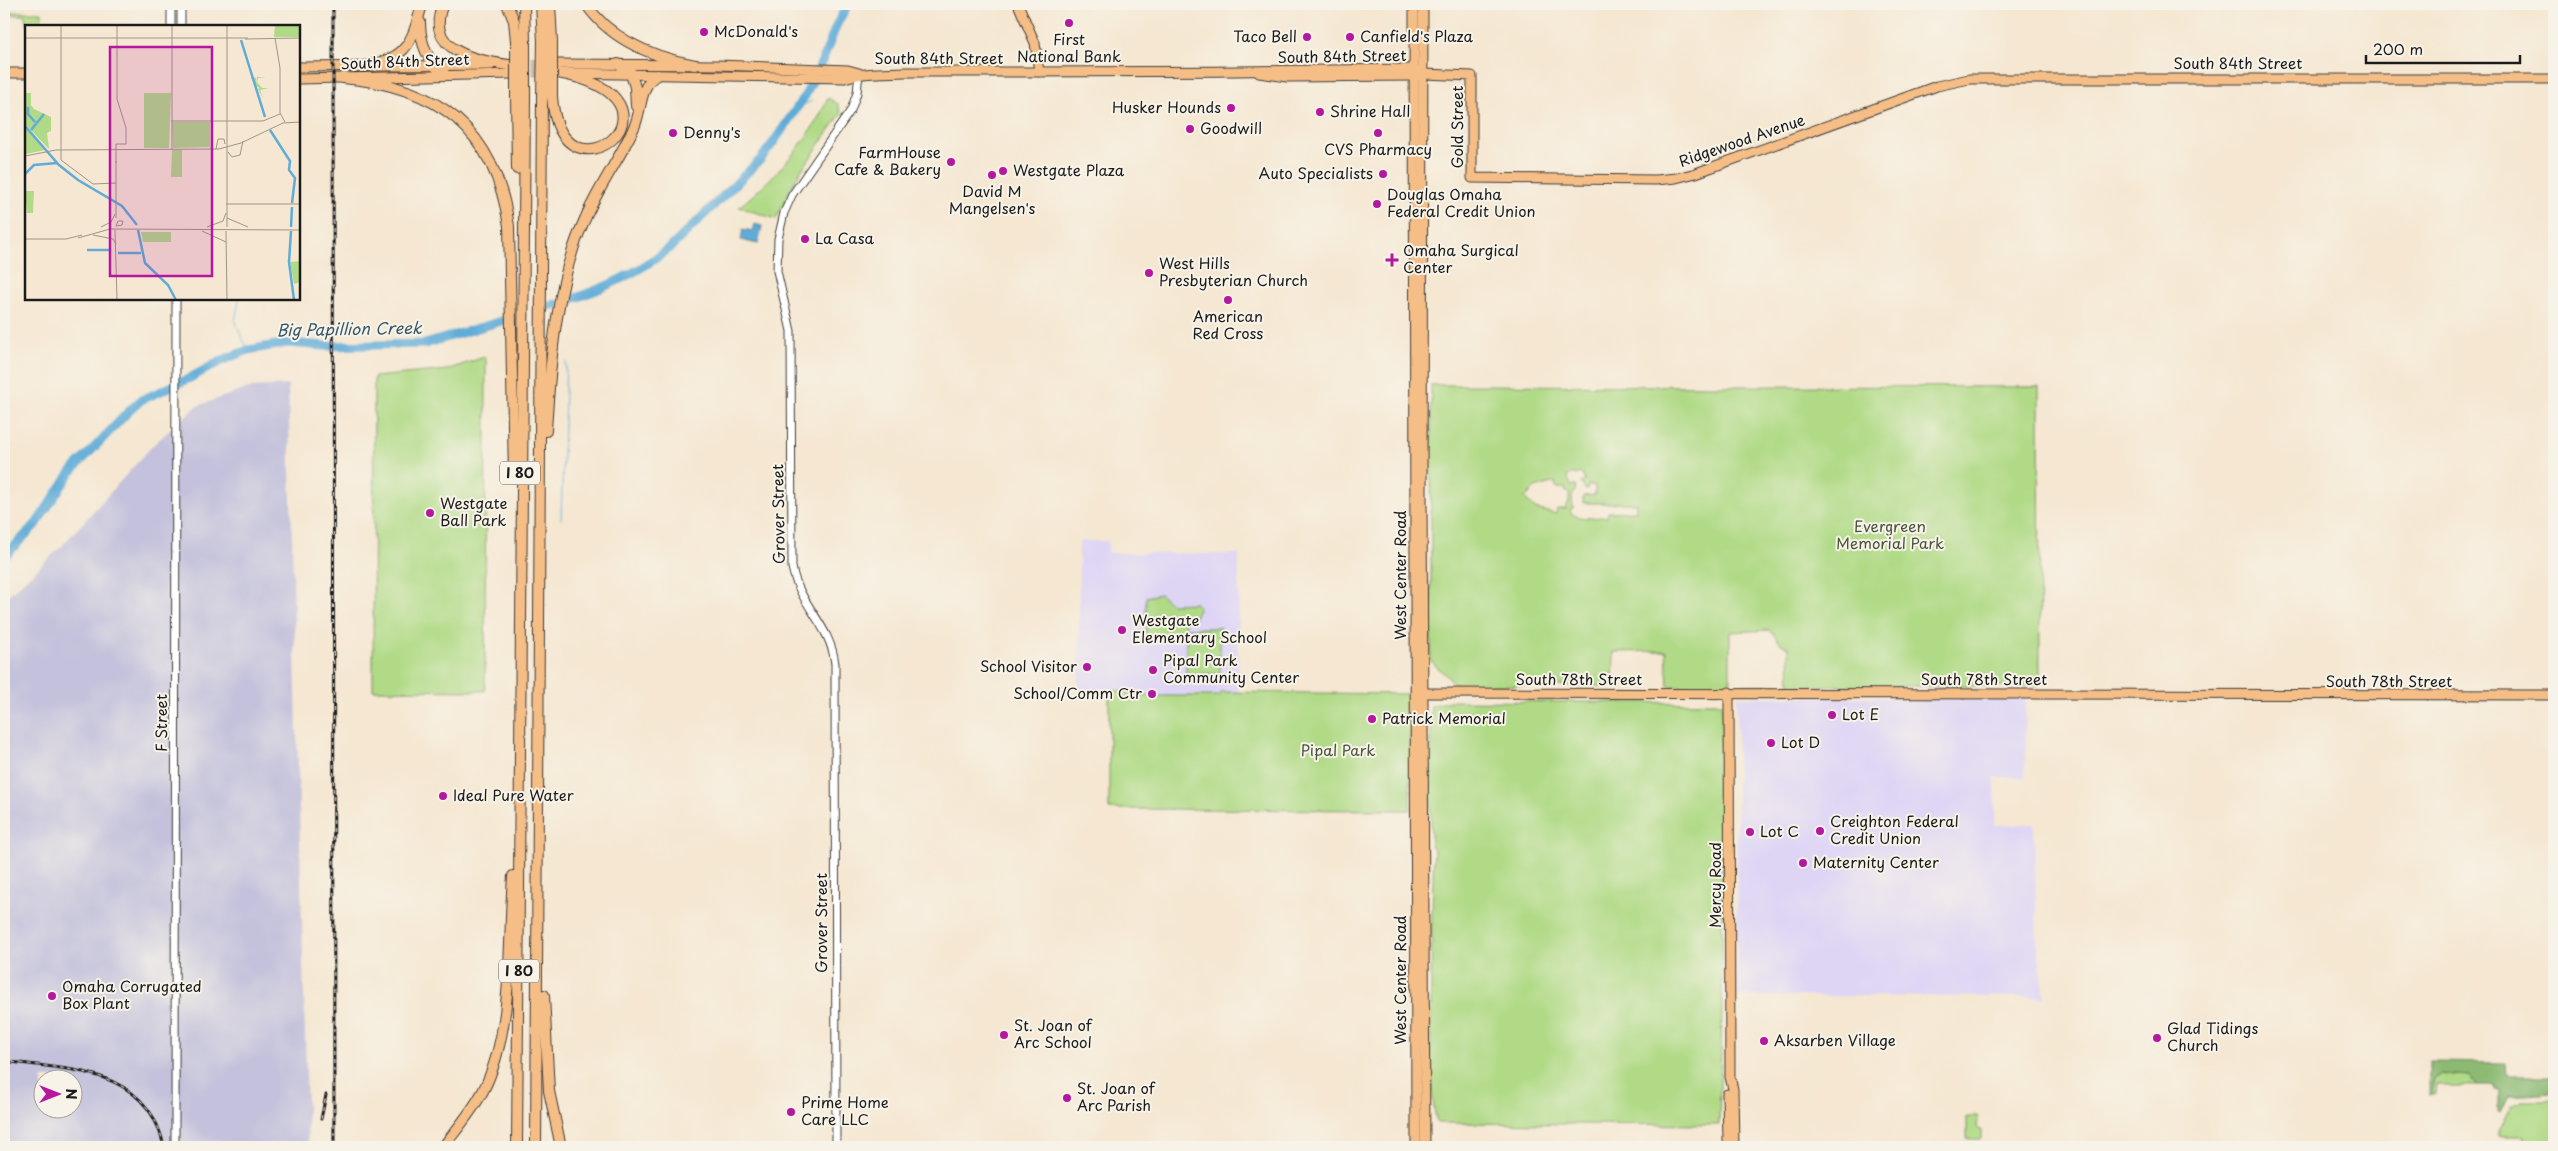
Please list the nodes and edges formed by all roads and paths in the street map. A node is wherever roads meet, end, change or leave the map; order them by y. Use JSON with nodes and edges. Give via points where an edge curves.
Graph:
{"nodes":[{"id":1,"x":171,"y":4,"type":"edge"},
{"id":2,"x":181,"y":4,"type":"edge"},
{"id":3,"x":442,"y":4,"type":"edge"},
{"id":4,"x":506,"y":4,"type":"edge"},
{"id":5,"x":524,"y":4,"type":"edge"},
{"id":6,"x":541,"y":4,"type":"edge"},
{"id":7,"x":550,"y":4,"type":"edge"},
{"id":8,"x":586,"y":4,"type":"edge"},
{"id":9,"x":1018,"y":4,"type":"edge"},
{"id":10,"x":1414,"y":4,"type":"edge"},
{"id":11,"x":1423,"y":4,"type":"edge"},
{"id":12,"x":422,"y":5,"type":"edge"},
{"id":13,"x":171,"y":25,"type":"edge"},
{"id":14,"x":181,"y":25,"type":"edge"},
{"id":15,"x":520,"y":41,"type":"junction"},
{"id":16,"x":547,"y":41,"type":"junction"},
{"id":17,"x":618,"y":64,"type":"junction"},
{"id":18,"x":695,"y":65,"type":"junction"},
{"id":19,"x":434,"y":66,"type":"junction"},
{"id":20,"x":357,"y":67,"type":"junction"},
{"id":21,"x":300,"y":68,"type":"edge"},
{"id":22,"x":511,"y":68,"type":"junction"},
{"id":23,"x":557,"y":70,"type":"junction"},
{"id":24,"x":1038,"y":72,"type":"junction"},
{"id":25,"x":1259,"y":72,"type":"junction"},
{"id":26,"x":4,"y":73,"type":"edge"},
{"id":27,"x":25,"y":73,"type":"edge"},
{"id":28,"x":785,"y":73,"type":"junction"},
{"id":29,"x":859,"y":73,"type":"junction"},
{"id":30,"x":1417,"y":73,"type":"junction"},
{"id":31,"x":445,"y":74,"type":"junction"},
{"id":32,"x":631,"y":74,"type":"junction"},
{"id":33,"x":658,"y":75,"type":"junction"},
{"id":34,"x":1378,"y":76,"type":"junction"},
{"id":35,"x":1472,"y":76,"type":"joint"},
{"id":36,"x":300,"y":78,"type":"edge"},
{"id":37,"x":343,"y":78,"type":"junction"},
{"id":38,"x":2554,"y":79,"type":"edge"},
{"id":39,"x":1924,"y":91,"type":"joint"},
{"id":40,"x":547,"y":96,"type":"junction"},
{"id":41,"x":1414,"y":102,"type":"junction"},
{"id":42,"x":630,"y":136,"type":"junction"},
{"id":43,"x":1472,"y":178,"type":"joint"},
{"id":44,"x":176,"y":300,"type":"edge"},
{"id":45,"x":539,"y":537,"type":"junction"},
{"id":46,"x":520,"y":596,"type":"junction"},
{"id":47,"x":1730,"y":692,"type":"junction"},
{"id":48,"x":1414,"y":693,"type":"junction"},
{"id":49,"x":1424,"y":694,"type":"junction"},
{"id":50,"x":2554,"y":695,"type":"edge"},
{"id":51,"x":519,"y":795,"type":"junction"},
{"id":52,"x":539,"y":835,"type":"junction"},
{"id":53,"x":1730,"y":1077,"type":"junction"},
{"id":54,"x":175,"y":1147,"type":"edge"},
{"id":55,"x":443,"y":1147,"type":"edge"},
{"id":56,"x":517,"y":1147,"type":"edge"},
{"id":57,"x":536,"y":1147,"type":"edge"},
{"id":58,"x":561,"y":1147,"type":"edge"},
{"id":59,"x":836,"y":1147,"type":"edge"},
{"id":60,"x":1416,"y":1147,"type":"edge"},
{"id":61,"x":1425,"y":1147,"type":"edge"},
{"id":62,"x":1728,"y":1147,"type":"edge"},
{"id":63,"x":1734,"y":1147,"type":"edge"}],
"edges":[{"from":1,"to":13,"type":"street"},
{"from":2,"to":14,"type":"street"},
{"from":3,"to":22,"type":"highway","via":[[439,27],[451,47],[473,59]]},
{"from":4,"to":15,"type":"highway"},
{"from":5,"to":15,"type":"highway","number":"I 80"},
{"from":6,"to":16,"type":"highway","number":"I 80"},
{"from":7,"to":16,"type":"highway"},
{"from":8,"to":18,"type":"highway","via":[[629,43],[665,59]]},
{"from":9,"to":24,"type":"main road","via":[[1035,43]]},
{"from":10,"to":30,"type":"main road","name":"West Center Road"},
{"from":11,"to":30,"type":"main road","name":"West Center Road"},
{"from":12,"to":19,"type":"highway","via":[[422,38]]},
{"from":12,"to":20,"type":"highway","via":[[414,35],[406,50],[386,62]]},
{"from":15,"to":46,"type":"highway","number":"I 80","bridge":true},
{"from":16,"to":40,"type":"highway","number":"I 80","bridge":true},
{"from":17,"to":18,"type":"main road","name":"South 84th Street"},
{"from":17,"to":23,"type":"main road","name":"South 84th Street"},
{"from":17,"to":32,"type":"highway"},
{"from":18,"to":28,"type":"main road","name":"South 84th Street"},
{"from":19,"to":20,"type":"main road","name":"South 84th Street"},
{"from":19,"to":22,"type":"main road","name":"South 84th Street"},
{"from":19,"to":31,"type":"highway"},
{"from":20,"to":21,"type":"main road","name":"South 84th Street"},
{"from":22,"to":31,"type":"main road","name":"South 84th Street"},
{"from":23,"to":32,"type":"main road","name":"South 84th Street"},
{"from":23,"to":40,"type":"highway","via":[[594,82],[615,97],[622,114],[618,134],[608,145],[594,150],[578,148],[557,125]]},
{"from":24,"to":25,"type":"main road","name":"South 84th Street"},
{"from":24,"to":29,"type":"main road","name":"South 84th Street"},
{"from":25,"to":30,"type":"main road","name":"South 84th Street","via":[[1294,69]]},
{"from":25,"to":34,"type":"main road","name":"South 84th Street","via":[[1282,76]]},
{"from":26,"to":27,"type":"main road"},
{"from":28,"to":29,"type":"main road","name":"South 84th Street"},
{"from":28,"to":33,"type":"main road","name":"South 84th Street"},
{"from":29,"to":59,"type":"street","name":"Grover Street","via":[[851,110],[792,195],[782,221],[777,251],[778,280],[791,331],[792,567],[800,592],[829,637],[835,664]]},
{"from":30,"to":34,"type":"main road","name":"South 84th Street"},
{"from":30,"to":35,"type":"main road","name":"South 84th Street"},
{"from":30,"to":41,"type":"main road","name":"West Center Road"},
{"from":30,"to":49,"type":"main road","name":"West Center Road"},
{"from":31,"to":37,"type":"main road","name":"South 84th Street"},
{"from":32,"to":33,"type":"main road","name":"South 84th Street"},
{"from":32,"to":42,"type":"highway","via":[[637,102]]},
{"from":33,"to":42,"type":"highway","via":[[647,83]]},
{"from":34,"to":41,"type":"main road","via":[[1405,84],[1411,90]]},
{"from":35,"to":43,"type":"main road","name":"Gold Street"},
{"from":36,"to":37,"type":"main road","name":"South 84th Street"},
{"from":37,"to":46,"type":"highway","via":[[388,84],[420,95],[451,114],[473,136],[490,161],[504,198],[509,226]]},
{"from":38,"to":39,"type":"main road","name":"South 84th Street","via":[[1982,78]]},
{"from":39,"to":43,"type":"main road","name":"Ridgewood Avenue","via":[[1676,178]]},
{"from":40,"to":45,"type":"highway","number":"I 80","via":[[541,267]]},
{"from":41,"to":48,"type":"main road","name":"West Center Road"},
{"from":42,"to":45,"type":"highway","via":[[584,219],[561,298],[549,384]]},
{"from":44,"to":54,"type":"street","name":"F Street"},
{"from":45,"to":52,"type":"highway","number":"I 80"},
{"from":46,"to":51,"type":"highway","number":"I 80"},
{"from":47,"to":49,"type":"main road","name":"South 78th Street"},
{"from":47,"to":50,"type":"main road","name":"South 78th Street"},
{"from":47,"to":53,"type":"main road","name":"Mercy Road"},
{"from":48,"to":49,"type":"main road","name":"South 78th Street"},
{"from":48,"to":60,"type":"main road","name":"West Center Road"},
{"from":49,"to":61,"type":"main road","name":"West Center Road"},
{"from":51,"to":55,"type":"highway","via":[[501,1038],[483,1092]]},
{"from":51,"to":56,"type":"highway","number":"I 80"},
{"from":52,"to":57,"type":"highway","number":"I 80"},
{"from":52,"to":58,"type":"highway","via":[[547,1077]]},
{"from":53,"to":62,"type":"main road","name":"Mercy Road","via":[[1727,1090]]},
{"from":53,"to":63,"type":"main road","name":"Mercy Road"}]}
